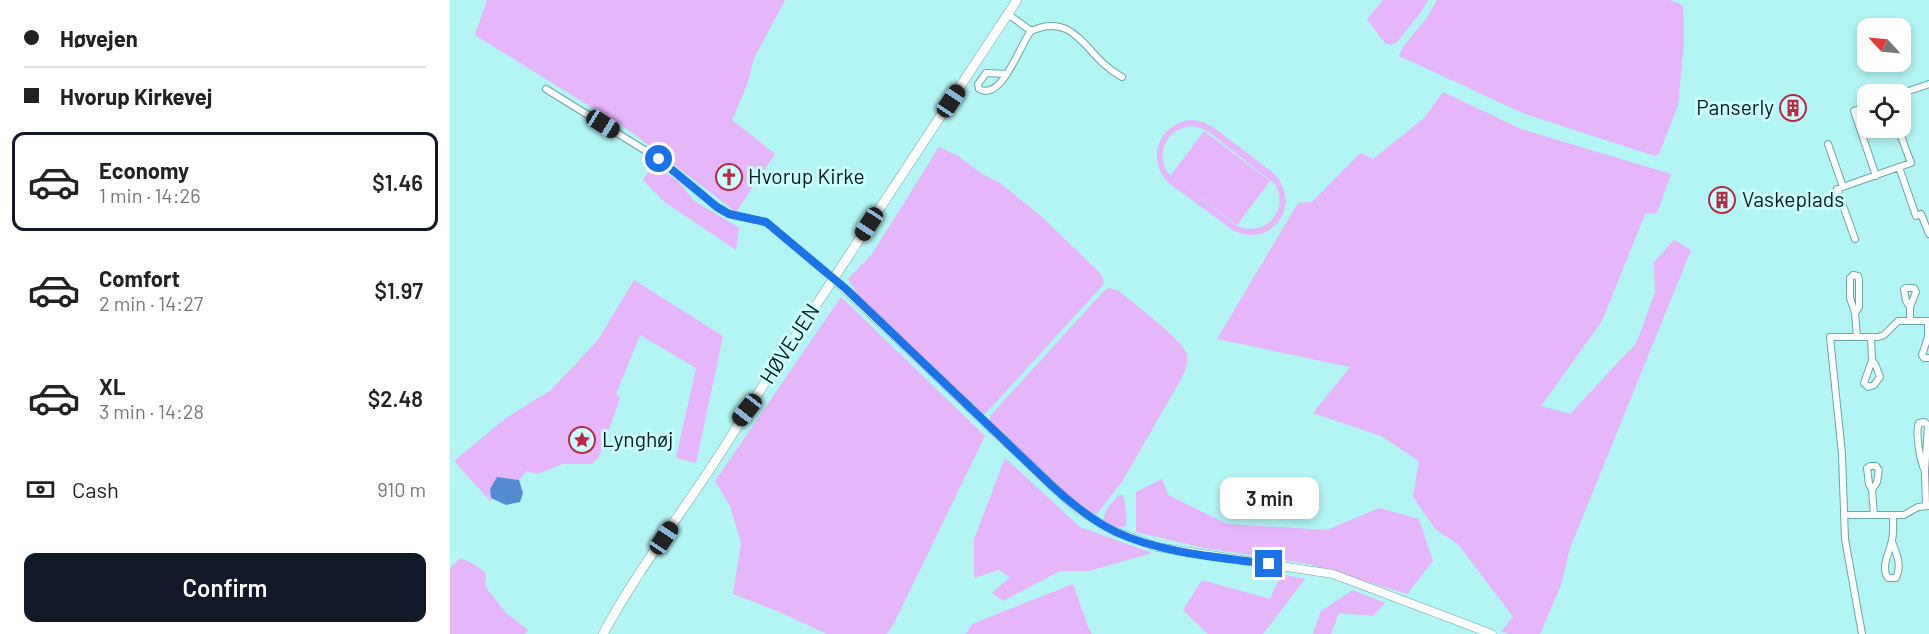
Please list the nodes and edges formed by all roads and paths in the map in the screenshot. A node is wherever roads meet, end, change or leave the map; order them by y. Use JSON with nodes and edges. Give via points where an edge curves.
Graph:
{"nodes":[{"id":1,"x":1017,"y":0,"type":"edge"},
{"id":2,"x":1008,"y":14,"type":"junction"},
{"id":3,"x":1031,"y":31,"type":"junction"},
{"id":4,"x":1007,"y":74,"type":"junction"},
{"id":5,"x":1122,"y":77,"type":"dead end"},
{"id":6,"x":1929,"y":84,"type":"edge"},
{"id":7,"x":546,"y":88,"type":"dead end"},
{"id":8,"x":1911,"y":90,"type":"edge"},
{"id":9,"x":1863,"y":138,"type":"edge"},
{"id":10,"x":1902,"y":138,"type":"edge"},
{"id":11,"x":1828,"y":144,"type":"dead end"},
{"id":12,"x":1899,"y":167,"type":"junction"},
{"id":13,"x":1876,"y":176,"type":"junction"},
{"id":14,"x":1844,"y":187,"type":"junction"},
{"id":15,"x":1929,"y":234,"type":"edge"},
{"id":16,"x":1855,"y":239,"type":"dead end"},
{"id":17,"x":834,"y":279,"type":"junction"},
{"id":18,"x":1910,"y":307,"type":"dead end"},
{"id":19,"x":1855,"y":313,"type":"junction"},
{"id":20,"x":1910,"y":321,"type":"junction"},
{"id":21,"x":1928,"y":321,"type":"edge"},
{"id":22,"x":1857,"y":337,"type":"junction"},
{"id":23,"x":1871,"y":337,"type":"junction"},
{"id":24,"x":1929,"y":337,"type":"edge"},
{"id":25,"x":1929,"y":357,"type":"edge"},
{"id":26,"x":1872,"y":360,"type":"dead end"},
{"id":27,"x":747,"y":410,"type":"junction"},
{"id":28,"x":1925,"y":471,"type":"junction"},
{"id":29,"x":1872,"y":490,"type":"dead end"},
{"id":30,"x":1928,"y":506,"type":"edge"},
{"id":31,"x":1844,"y":515,"type":"junction"},
{"id":32,"x":1874,"y":515,"type":"junction"},
{"id":33,"x":1893,"y":515,"type":"junction"},
{"id":34,"x":1892,"y":542,"type":"junction"},
{"id":35,"x":597,"y":634,"type":"edge"},
{"id":36,"x":603,"y":634,"type":"edge"},
{"id":37,"x":1492,"y":634,"type":"edge"},
{"id":38,"x":1862,"y":634,"type":"edge"}],
"edges":[{"from":1,"to":2,"type":"main road","name":"HØVEJEN"},
{"from":2,"to":3,"type":"street"},
{"from":2,"to":17,"type":"main road","name":"HØVEJEN"},
{"from":3,"to":4,"type":"street"},
{"from":3,"to":5,"type":"street","via":[[1048,25],[1066,28],[1099,61]]},
{"from":4,"to":4,"type":"street","via":[[994,89],[979,89],[986,73]]},
{"from":6,"to":8,"type":"street"},
{"from":7,"to":17,"type":"street","via":[[659,159],[717,207],[729,214],[766,222]]},
{"from":9,"to":13,"type":"street"},
{"from":10,"to":12,"type":"street","via":[[1911,163]]},
{"from":11,"to":14,"type":"street"},
{"from":12,"to":13,"type":"street"},
{"from":12,"to":15,"type":"street","via":[[1916,216],[1921,214]]},
{"from":13,"to":14,"type":"street"},
{"from":14,"to":16,"type":"street","via":[[1837,189]]},
{"from":17,"to":27,"type":"main road","name":"HØVEJEN"},
{"from":17,"to":37,"type":"street","via":[[1065,498],[1114,531],[1163,549],[1333,574]]},
{"from":18,"to":20,"type":"street"},
{"from":19,"to":19,"type":"street","via":[[1859,307],[1859,280],[1853,275],[1850,298]]},
{"from":19,"to":22,"type":"street"},
{"from":20,"to":21,"type":"street"},
{"from":20,"to":23,"type":"street","via":[[1899,321],[1882,336]]},
{"from":21,"to":24,"type":"street"},
{"from":22,"to":23,"type":"street"},
{"from":22,"to":31,"type":"street","via":[[1830,337]]},
{"from":23,"to":26,"type":"street"},
{"from":24,"to":25,"type":"street","via":[[1922,355]]},
{"from":27,"to":35,"type":"main road","name":"HØVEJEN","via":[[632,576]]},
{"from":27,"to":36,"type":"main road","name":"HØVEJEN"},
{"from":28,"to":28,"type":"street","via":[[1920,462],[1917,429],[1924,422],[1928,425]]},
{"from":28,"to":30,"type":"street"},
{"from":29,"to":32,"type":"street"},
{"from":30,"to":33,"type":"street"},
{"from":31,"to":32,"type":"street"},
{"from":31,"to":38,"type":"street"},
{"from":32,"to":33,"type":"street"},
{"from":33,"to":34,"type":"street"},
{"from":34,"to":34,"type":"street","via":[[1886,557],[1888,578],[1898,575],[1899,559]]}]}
